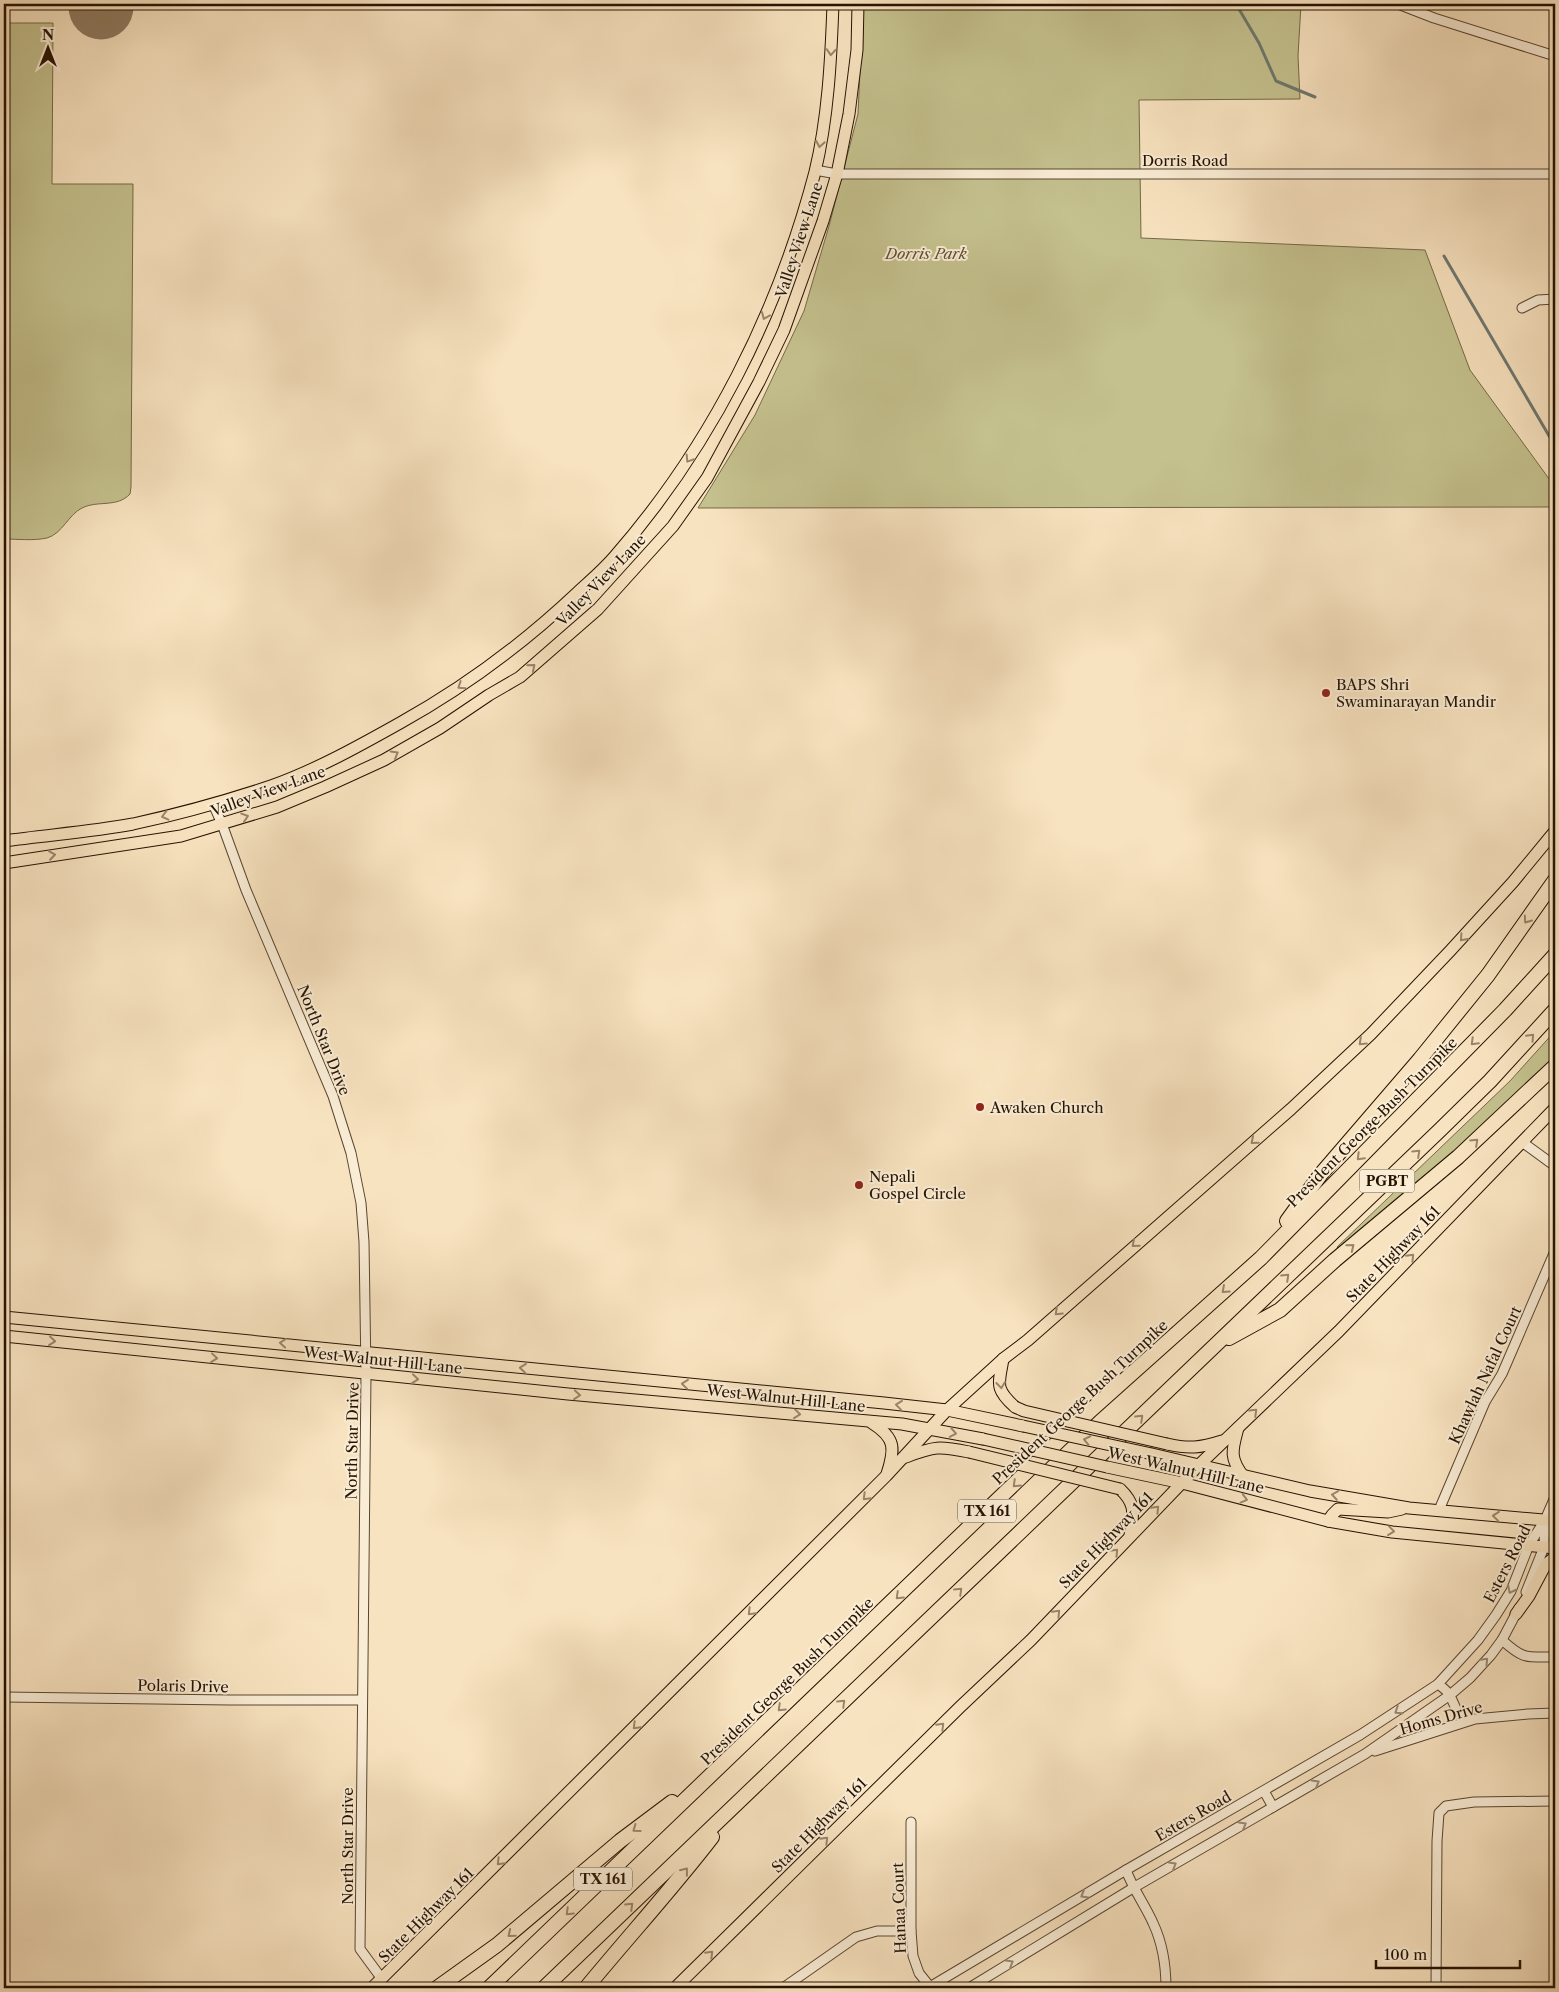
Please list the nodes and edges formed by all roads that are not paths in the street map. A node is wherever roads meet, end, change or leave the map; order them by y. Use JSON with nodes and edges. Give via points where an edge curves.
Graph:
{"nodes":[{"id":1,"x":833,"y":4,"type":"edge"},
{"id":2,"x":858,"y":4,"type":"edge"},
{"id":3,"x":1398,"y":4,"type":"edge"},
{"id":4,"x":1555,"y":56,"type":"edge"},
{"id":5,"x":815,"y":170,"type":"junction"},
{"id":6,"x":837,"y":174,"type":"junction"},
{"id":7,"x":1555,"y":174,"type":"edge"},
{"id":8,"x":1555,"y":299,"type":"edge"},
{"id":9,"x":1522,"y":308,"type":"dead end"},
{"id":10,"x":213,"y":804,"type":"junction"},
{"id":11,"x":222,"y":824,"type":"junction"},
{"id":12,"x":1555,"y":831,"type":"edge"},
{"id":13,"x":4,"y":841,"type":"edge"},
{"id":14,"x":4,"y":862,"type":"edge"},
{"id":15,"x":1555,"y":880,"type":"edge"},
{"id":16,"x":1555,"y":955,"type":"edge"},
{"id":17,"x":1555,"y":1010,"type":"edge"},
{"id":18,"x":1555,"y":1066,"type":"edge"},
{"id":19,"x":1555,"y":1108,"type":"edge"},
{"id":20,"x":1522,"y":1142,"type":"junction"},
{"id":21,"x":1555,"y":1166,"type":"edge"},
{"id":22,"x":1555,"y":1251,"type":"edge"},
{"id":23,"x":1261,"y":1258,"type":"junction"},
{"id":24,"x":4,"y":1317,"type":"edge"},
{"id":25,"x":151,"y":1331,"type":"junction"},
{"id":26,"x":4,"y":1336,"type":"edge"},
{"id":27,"x":1213,"y":1347,"type":"junction"},
{"id":28,"x":149,"y":1351,"type":"junction"},
{"id":29,"x":366,"y":1351,"type":"junction"},
{"id":30,"x":1003,"y":1359,"type":"junction"},
{"id":31,"x":366,"y":1374,"type":"junction"},
{"id":32,"x":751,"y":1390,"type":"junction"},
{"id":33,"x":748,"y":1409,"type":"junction"},
{"id":34,"x":947,"y":1410,"type":"junction"},
{"id":35,"x":871,"y":1422,"type":"junction"},
{"id":36,"x":929,"y":1428,"type":"junction"},
{"id":37,"x":1238,"y":1428,"type":"junction"},
{"id":38,"x":1225,"y":1440,"type":"junction"},
{"id":39,"x":904,"y":1458,"type":"junction"},
{"id":40,"x":1200,"y":1465,"type":"junction"},
{"id":41,"x":886,"y":1476,"type":"junction"},
{"id":42,"x":1244,"y":1477,"type":"junction"},
{"id":43,"x":1182,"y":1483,"type":"junction"},
{"id":44,"x":1555,"y":1497,"type":"edge"},
{"id":45,"x":1408,"y":1508,"type":"junction"},
{"id":46,"x":1439,"y":1510,"type":"junction"},
{"id":47,"x":1328,"y":1521,"type":"junction"},
{"id":48,"x":1550,"y":1521,"type":"edge"},
{"id":49,"x":1130,"y":1536,"type":"junction"},
{"id":50,"x":1530,"y":1545,"type":"junction"},
{"id":51,"x":1550,"y":1548,"type":"edge"},
{"id":52,"x":1555,"y":1558,"type":"edge"},
{"id":53,"x":1516,"y":1614,"type":"junction"},
{"id":54,"x":1502,"y":1640,"type":"junction"},
{"id":55,"x":1555,"y":1657,"type":"edge"},
{"id":56,"x":1438,"y":1684,"type":"junction"},
{"id":57,"x":1450,"y":1695,"type":"junction"},
{"id":58,"x":4,"y":1697,"type":"edge"},
{"id":59,"x":361,"y":1700,"type":"junction"},
{"id":60,"x":1555,"y":1713,"type":"edge"},
{"id":61,"x":1475,"y":1719,"type":"junction"},
{"id":62,"x":1365,"y":1754,"type":"junction"},
{"id":63,"x":717,"y":1769,"type":"junction"},
{"id":64,"x":1264,"y":1791,"type":"junction"},
{"id":65,"x":743,"y":1797,"type":"junction"},
{"id":66,"x":1555,"y":1801,"type":"edge"},
{"id":67,"x":1273,"y":1807,"type":"junction"},
{"id":68,"x":911,"y":1822,"type":"dead end"},
{"id":69,"x":1126,"y":1870,"type":"junction"},
{"id":70,"x":1133,"y":1888,"type":"junction"},
{"id":71,"x":911,"y":1931,"type":"junction"},
{"id":72,"x":382,"y":1979,"type":"junction"},
{"id":73,"x":372,"y":1988,"type":"edge"},
{"id":74,"x":437,"y":1988,"type":"edge"},
{"id":75,"x":489,"y":1988,"type":"edge"},
{"id":76,"x":544,"y":1988,"type":"edge"},
{"id":77,"x":586,"y":1988,"type":"edge"},
{"id":78,"x":675,"y":1988,"type":"edge"},
{"id":79,"x":783,"y":1988,"type":"edge"},
{"id":80,"x":930,"y":1988,"type":"edge"},
{"id":81,"x":969,"y":1988,"type":"edge"},
{"id":82,"x":1166,"y":1988,"type":"edge"},
{"id":83,"x":1436,"y":1988,"type":"edge"}],
"edges":[{"from":1,"to":5,"type":"main road","name":"Valley View Lane","one_way":true,"via":[[826,101]]},
{"from":2,"to":6,"type":"main road","name":"Valley View Lane","via":[[850,114]]},
{"from":3,"to":4,"type":"street"},
{"from":5,"to":6,"type":"street","name":"Dorris Road"},
{"from":5,"to":10,"type":"main road","name":"Valley View Lane","one_way":true,"via":[[782,275],[740,373],[663,497],[610,561],[527,639],[424,710],[319,765],[274,785]]},
{"from":6,"to":7,"type":"street","name":"Dorris Road"},
{"from":11,"to":6,"type":"main road","name":"Valley View Lane","one_way":true,"via":[[277,807],[384,760],[520,677],[598,609],[673,526],[707,478],[784,330]]},
{"from":8,"to":9,"type":"street","via":[[1538,300]]},
{"from":10,"to":11,"type":"street","name":"North Star Drive"},
{"from":10,"to":13,"type":"main road","name":"Valley View Lane","one_way":true,"via":[[132,824]]},
{"from":14,"to":11,"type":"main road","name":"Valley View Lane","one_way":true,"via":[[181,836]]},
{"from":11,"to":29,"type":"street","name":"North Star Drive","via":[[246,890],[333,1096],[351,1153],[364,1242]]},
{"from":12,"to":30,"type":"main road","name":"State Highway 161","one_way":true,"via":[[1513,882],[1370,1034],[1291,1109]]},
{"from":15,"to":23,"type":"highway","one_way":true,"via":[[1488,975],[1321,1174]]},
{"from":16,"to":23,"type":"highway","name":"President George Bush Turnpike","number":"PGBT","one_way":true},
{"from":27,"to":17,"type":"highway","number":"PGBT","one_way":true,"via":[[1490,1081]]},
{"from":27,"to":18,"type":"highway","one_way":true,"via":[[1280,1310],[1458,1157]]},
{"from":19,"to":20,"type":"main road","name":"State Highway 161"},
{"from":20,"to":21,"type":"street"},
{"from":37,"to":20,"type":"main road","name":"State Highway 161","one_way":true,"via":[[1338,1331]]},
{"from":22,"to":46,"type":"street","name":"Khawlah Nafal Court"},
{"from":23,"to":63,"type":"highway","name":"President George Bush Turnpike","number":"TX 161","one_way":true,"via":[[1091,1410]]},
{"from":24,"to":25,"type":"main road","name":"West Walnut Hill Lane"},
{"from":25,"to":28,"type":"main road"},
{"from":29,"to":25,"type":"main road","name":"West Walnut Hill Lane","one_way":true},
{"from":26,"to":28,"type":"main road","name":"West Walnut Hill Lane","one_way":true},
{"from":65,"to":27,"type":"highway","number":"TX 161","one_way":true},
{"from":28,"to":31,"type":"main road","name":"West Walnut Hill Lane","one_way":true},
{"from":29,"to":31,"type":"street","name":"North Star Drive"},
{"from":32,"to":29,"type":"main road","name":"West Walnut Hill Lane","one_way":true},
{"from":30,"to":34,"type":"main road","name":"State Highway 161"},
{"from":30,"to":38,"type":"main road","one_way":true,"bridge":true,"via":[[999,1383],[1002,1395],[1024,1411],[1187,1448],[1204,1447]]},
{"from":31,"to":33,"type":"main road","name":"West Walnut Hill Lane","one_way":true},
{"from":31,"to":59,"type":"street","name":"North Star Drive"},
{"from":32,"to":33,"type":"main road"},
{"from":34,"to":32,"type":"main road","name":"West Walnut Hill Lane","one_way":true},
{"from":33,"to":35,"type":"main road","name":"West Walnut Hill Lane","one_way":true},
{"from":34,"to":36,"type":"main road","name":"State Highway 161"},
{"from":40,"to":34,"type":"main road","name":"West Walnut Hill Lane","one_way":true,"bridge":true},
{"from":35,"to":36,"type":"main road","name":"West Walnut Hill Lane"},
{"from":35,"to":41,"type":"main road","via":[[884,1431],[893,1444],[893,1456]]},
{"from":36,"to":39,"type":"main road","name":"State Highway 161"},
{"from":36,"to":43,"type":"main road","name":"West Walnut Hill Lane","one_way":true,"bridge":true},
{"from":37,"to":38,"type":"main road","name":"State Highway 161"},
{"from":37,"to":42,"type":"main road","via":[[1232,1450],[1235,1465]]},
{"from":38,"to":40,"type":"main road","name":"State Highway 161"},
{"from":39,"to":41,"type":"main road","name":"State Highway 161"},
{"from":39,"to":49,"type":"main road","bridge":true,"via":[[942,1447],[1120,1489],[1134,1509]]},
{"from":40,"to":42,"type":"main road","name":"West Walnut Hill Lane"},
{"from":40,"to":43,"type":"main road","name":"State Highway 161"},
{"from":41,"to":72,"type":"main road","name":"State Highway 161","one_way":true},
{"from":45,"to":42,"type":"main road","name":"West Walnut Hill Lane","one_way":true},
{"from":43,"to":47,"type":"main road","name":"West Walnut Hill Lane","one_way":true},
{"from":49,"to":43,"type":"main road","name":"State Highway 161","one_way":true},
{"from":44,"to":48,"type":"street"},
{"from":45,"to":46,"type":"main road","name":"West Walnut Hill Lane"},
{"from":45,"to":47,"type":"main road","via":[[1388,1512],[1338,1509]]},
{"from":48,"to":46,"type":"main road","name":"West Walnut Hill Lane","one_way":true},
{"from":47,"to":50,"type":"main road","name":"West Walnut Hill Lane","one_way":true,"via":[[1392,1532]]},
{"from":48,"to":50,"type":"street","name":"Esters Road"},
{"from":48,"to":51,"type":"street","name":"Esters Road"},
{"from":78,"to":49,"type":"main road","name":"State Highway 161","one_way":true,"via":[[1031,1640]]},
{"from":50,"to":51,"type":"main road","name":"West Walnut Hill Lane"},
{"from":50,"to":56,"type":"street","name":"Esters Road","one_way":true,"via":[[1511,1591],[1496,1615]]},
{"from":51,"to":53,"type":"street","name":"Esters Road"},
{"from":52,"to":53,"type":"main road","via":[[1546,1564]]},
{"from":53,"to":54,"type":"street","name":"Esters Road"},
{"from":54,"to":55,"type":"street","via":[[1516,1654]]},
{"from":57,"to":54,"type":"street","name":"Esters Road","one_way":true,"via":[[1470,1678]]},
{"from":56,"to":57,"type":"street"},
{"from":56,"to":64,"type":"street","name":"Esters Road","one_way":true,"via":[[1360,1736]]},
{"from":57,"to":61,"type":"street","via":[[1456,1711],[1463,1717]]},
{"from":57,"to":62,"type":"street","name":"Esters Road"},
{"from":58,"to":59,"type":"street","name":"Polaris Drive"},
{"from":59,"to":72,"type":"street","name":"North Star Drive","via":[[360,1949]]},
{"from":60,"to":61,"type":"street","name":"Homs Drive"},
{"from":61,"to":62,"type":"street","name":"Homs Drive"},
{"from":67,"to":62,"type":"street","name":"Esters Road","one_way":true},
{"from":63,"to":74,"type":"highway","one_way":true,"via":[[620,1841],[497,1945]]},
{"from":63,"to":75,"type":"highway","name":"President George Bush Turnpike","number":"TX 161","one_way":true},
{"from":64,"to":67,"type":"street"},
{"from":64,"to":69,"type":"street","name":"Esters Road"},
{"from":76,"to":65,"type":"highway","number":"TX 161","one_way":true},
{"from":77,"to":65,"type":"highway","one_way":true,"via":[[681,1877]]},
{"from":66,"to":83,"type":"street","via":[[1474,1802],[1446,1806],[1439,1813]]},
{"from":70,"to":67,"type":"street","name":"Esters Road","one_way":true},
{"from":68,"to":71,"type":"street","name":"Hanaa Court"},
{"from":69,"to":70,"type":"street"},
{"from":69,"to":80,"type":"street","name":"Esters Road","one_way":true},
{"from":81,"to":70,"type":"street","name":"Esters Road","one_way":true},
{"from":70,"to":82,"type":"street","via":[[1154,1923],[1164,1960]]},
{"from":71,"to":79,"type":"street","via":[[877,1931],[856,1937]]},
{"from":71,"to":80,"type":"street","name":"Hanaa Court","via":[[913,1956],[919,1973]]},
{"from":72,"to":73,"type":"main road","name":"State Highway 161"}]}
